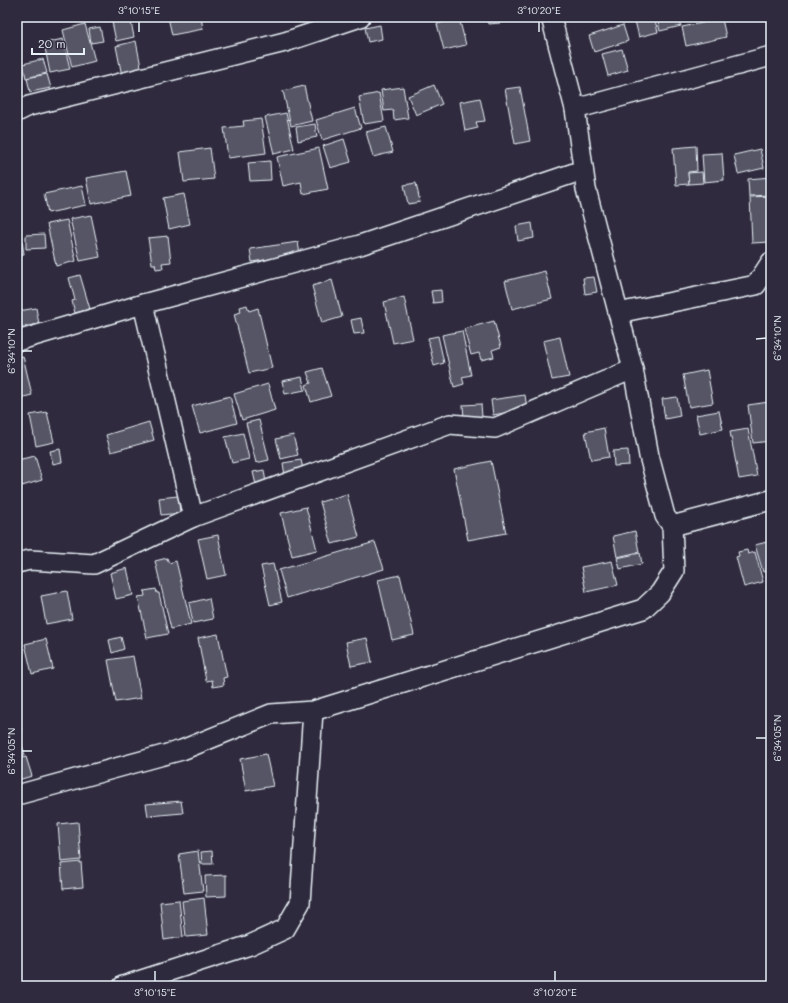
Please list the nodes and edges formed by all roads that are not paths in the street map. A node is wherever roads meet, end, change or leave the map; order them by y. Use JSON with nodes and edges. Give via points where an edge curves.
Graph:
{"nodes":[{"id":1,"x":360,"y":17,"type":"edge"},
{"id":2,"x":551,"y":17,"type":"edge"},
{"id":3,"x":771,"y":56,"type":"edge"},
{"id":4,"x":575,"y":109,"type":"junction"},
{"id":5,"x":17,"y":112,"type":"edge"},
{"id":6,"x":583,"y":170,"type":"junction"},
{"id":7,"x":771,"y":262,"type":"edge"},
{"id":8,"x":143,"y":304,"type":"junction"},
{"id":9,"x":618,"y":313,"type":"junction"},
{"id":10,"x":17,"y":341,"type":"edge"},
{"id":11,"x":633,"y":369,"type":"junction"},
{"id":12,"x":771,"y":500,"type":"edge"},
{"id":13,"x":193,"y":517,"type":"junction"},
{"id":14,"x":672,"y":526,"type":"junction"},
{"id":15,"x":17,"y":563,"type":"edge"},
{"id":16,"x":313,"y":711,"type":"junction"},
{"id":17,"x":17,"y":795,"type":"edge"},
{"id":18,"x":123,"y":986,"type":"edge"}],
"edges":[{"from":1,"to":5,"type":"street","via":[[285,42],[29,106]]},
{"from":2,"to":4,"type":"street"},
{"from":3,"to":4,"type":"street"},
{"from":4,"to":6,"type":"street"},
{"from":6,"to":8,"type":"street","via":[[360,245]]},
{"from":6,"to":9,"type":"street"},
{"from":7,"to":9,"type":"street","via":[[756,285]]},
{"from":8,"to":10,"type":"street"},
{"from":8,"to":13,"type":"street"},
{"from":9,"to":11,"type":"street"},
{"from":11,"to":13,"type":"street","via":[[495,428],[450,424]]},
{"from":11,"to":14,"type":"street","via":[[649,456],[664,516]]},
{"from":12,"to":14,"type":"street"},
{"from":13,"to":15,"type":"street","via":[[94,564],[30,560]]},
{"from":14,"to":16,"type":"street","via":[[674,571],[660,593],[643,609]]},
{"from":16,"to":17,"type":"street","via":[[271,714],[182,750]]},
{"from":16,"to":18,"type":"street","via":[[300,903],[285,929],[250,945]]}]}
